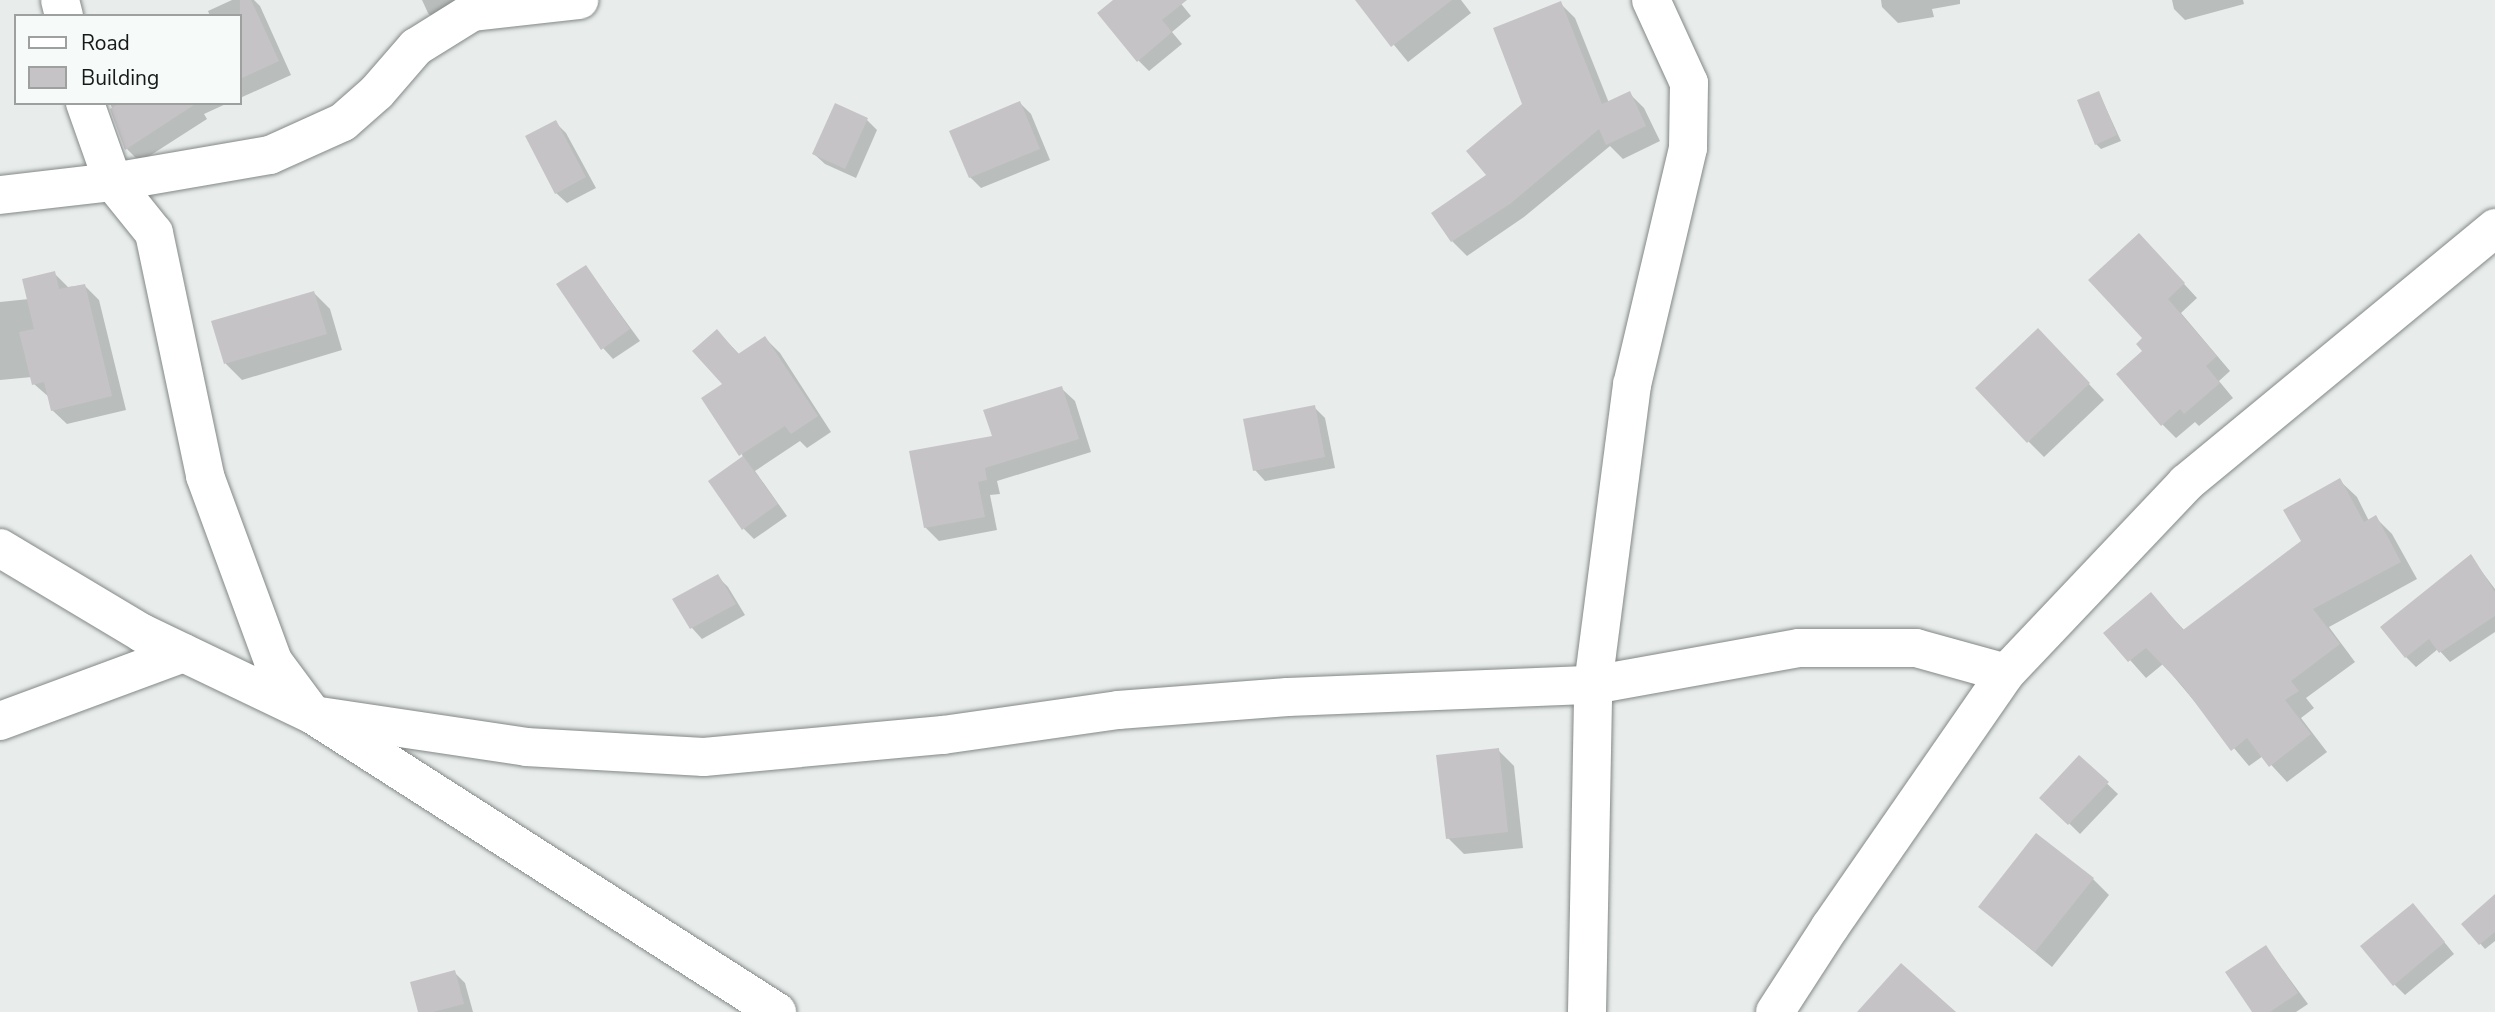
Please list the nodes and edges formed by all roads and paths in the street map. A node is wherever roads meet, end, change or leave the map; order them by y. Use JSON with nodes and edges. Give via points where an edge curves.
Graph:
{"nodes":[{"id":1,"x":579,"y":0,"type":"edge"},
{"id":2,"x":1651,"y":0,"type":"edge"},
{"id":3,"x":86,"y":105,"type":"edge"},
{"id":4,"x":113,"y":182,"type":"junction"},
{"id":5,"x":0,"y":195,"type":"edge"},
{"id":6,"x":2495,"y":228,"type":"edge"},
{"id":7,"x":0,"y":548,"type":"edge"},
{"id":8,"x":184,"y":653,"type":"junction"},
{"id":9,"x":2006,"y":673,"type":"junction"},
{"id":10,"x":1593,"y":685,"type":"junction"},
{"id":11,"x":313,"y":715,"type":"junction"},
{"id":12,"x":0,"y":721,"type":"edge"},
{"id":13,"x":777,"y":1012,"type":"edge"},
{"id":14,"x":1587,"y":1012,"type":"edge"},
{"id":15,"x":1775,"y":1012,"type":"edge"}],
"edges":[{"from":1,"to":4,"type":"street","via":[[472,12],[416,47],[343,122],[270,155]]},
{"from":2,"to":10,"type":"street","via":[[1689,83],[1688,148],[1632,386]]},
{"from":3,"to":4,"type":"street"},
{"from":4,"to":5,"type":"street"},
{"from":4,"to":11,"type":"street","via":[[154,233],[205,476],[273,661]]},
{"from":6,"to":9,"type":"street","via":[[2186,483]]},
{"from":7,"to":8,"type":"street"},
{"from":8,"to":11,"type":"street"},
{"from":8,"to":12,"type":"street"},
{"from":9,"to":10,"type":"street","via":[[1916,648],[1799,648]]},
{"from":9,"to":15,"type":"street"},
{"from":10,"to":11,"type":"street","via":[[1118,710],[943,735],[704,757],[526,747]]},
{"from":10,"to":14,"type":"street"},
{"from":11,"to":13,"type":"street"}]}
